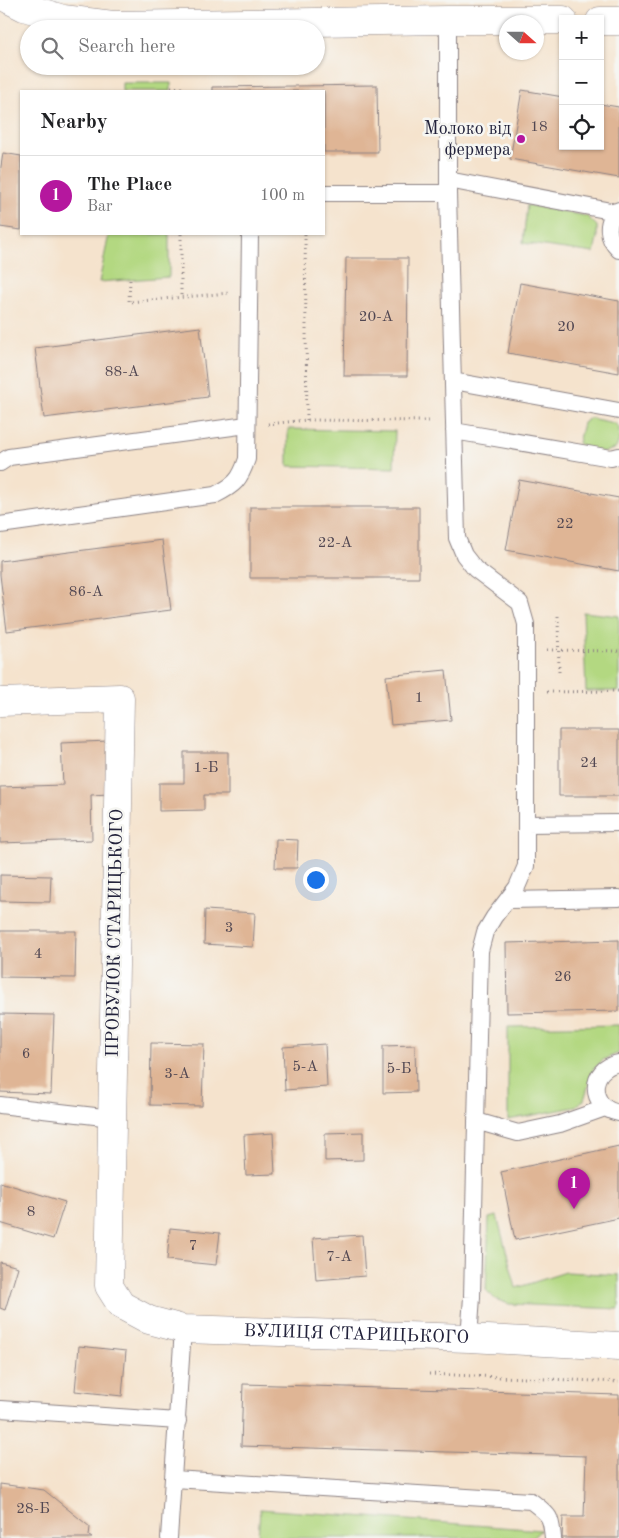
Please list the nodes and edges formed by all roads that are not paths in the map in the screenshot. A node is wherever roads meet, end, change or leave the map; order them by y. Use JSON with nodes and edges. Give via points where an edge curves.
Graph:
{"nodes":[{"id":1,"x":10,"y":0,"type":"edge"},
{"id":2,"x":252,"y":11,"type":"edge"},
{"id":3,"x":71,"y":20,"type":"edge"},
{"id":4,"x":163,"y":20,"type":"edge"},
{"id":5,"x":448,"y":20,"type":"junction"},
{"id":6,"x":559,"y":20,"type":"edge"},
{"id":7,"x":604,"y":21,"type":"edge"},
{"id":8,"x":619,"y":21,"type":"edge"},
{"id":9,"x":448,"y":187,"type":"junction"},
{"id":10,"x":325,"y":193,"type":"edge"},
{"id":11,"x":617,"y":211,"type":"edge"},
{"id":12,"x":250,"y":235,"type":"edge"},
{"id":13,"x":619,"y":250,"type":"edge"},
{"id":14,"x":453,"y":381,"type":"junction"},
{"id":15,"x":619,"y":411,"type":"edge"},
{"id":16,"x":247,"y":426,"type":"junction"},
{"id":17,"x":454,"y":426,"type":"junction"},
{"id":18,"x":619,"y":456,"type":"edge"},
{"id":19,"x":0,"y":464,"type":"edge"},
{"id":20,"x":0,"y":525,"type":"edge"},
{"id":21,"x":0,"y":702,"type":"edge"},
{"id":22,"x":619,"y":823,"type":"edge"},
{"id":23,"x":526,"y":824,"type":"junction"},
{"id":24,"x":619,"y":898,"type":"edge"},
{"id":25,"x":508,"y":900,"type":"junction"},
{"id":26,"x":619,"y":1063,"type":"edge"},
{"id":27,"x":0,"y":1105,"type":"edge"},
{"id":28,"x":612,"y":1111,"type":"edge"},
{"id":29,"x":112,"y":1118,"type":"junction"},
{"id":30,"x":476,"y":1121,"type":"junction"},
{"id":31,"x":109,"y":1286,"type":"joint"},
{"id":32,"x":183,"y":1330,"type":"junction"},
{"id":33,"x":470,"y":1338,"type":"junction"},
{"id":34,"x":619,"y":1346,"type":"edge"},
{"id":35,"x":0,"y":1409,"type":"edge"},
{"id":36,"x":178,"y":1421,"type":"junction"},
{"id":37,"x":174,"y":1479,"type":"junction"},
{"id":38,"x":169,"y":1538,"type":"edge"},
{"id":39,"x":553,"y":1538,"type":"edge"}],
"edges":[{"from":1,"to":3,"type":"street"},
{"from":2,"to":4,"type":"street"},
{"from":2,"to":5,"type":"street"},
{"from":5,"to":6,"type":"street"},
{"from":5,"to":9,"type":"lane"},
{"from":7,"to":8,"type":"street"},
{"from":9,"to":10,"type":"lane"},
{"from":9,"to":11,"type":"lane"},
{"from":9,"to":14,"type":"lane"},
{"from":11,"to":13,"type":"lane","via":[[608,227],[612,244]]},
{"from":12,"to":16,"type":"lane"},
{"from":14,"to":15,"type":"lane"},
{"from":14,"to":17,"type":"lane"},
{"from":16,"to":19,"type":"lane","via":[[9,457]]},
{"from":16,"to":20,"type":"lane","via":[[247,459],[243,471],[232,486],[215,495]]},
{"from":17,"to":18,"type":"lane","via":[[610,458]]},
{"from":17,"to":23,"type":"lane","via":[[457,538],[464,555],[476,569],[520,603],[526,624]]},
{"from":21,"to":29,"type":"street","name":"ПРОВУЛОК СТАРИЦЬКОГО","via":[[120,698]]},
{"from":22,"to":23,"type":"lane"},
{"from":23,"to":25,"type":"lane","via":[[526,866]]},
{"from":24,"to":25,"type":"lane"},
{"from":25,"to":30,"type":"lane","via":[[485,932],[480,951]]},
{"from":26,"to":28,"type":"lane","via":[[609,1066],[598,1078],[596,1086],[599,1102]]},
{"from":27,"to":29,"type":"lane"},
{"from":28,"to":30,"type":"lane","via":[[518,1133]]},
{"from":29,"to":31,"type":"street","name":"ПРОВУЛОК СТАРИЦЬКОГО"},
{"from":30,"to":33,"type":"lane"},
{"from":31,"to":32,"type":"street","name":"ВУЛИЦЯ СТАРИЦЬКОГО","via":[[121,1305],[149,1320]]},
{"from":32,"to":33,"type":"street","name":"ВУЛИЦЯ СТАРИЦЬКОГО"},
{"from":32,"to":36,"type":"lane"},
{"from":33,"to":34,"type":"street","name":"ВУЛИЦЯ СТАРИЦЬКОГО"},
{"from":35,"to":36,"type":"lane"},
{"from":36,"to":37,"type":"lane"},
{"from":37,"to":38,"type":"lane"},
{"from":37,"to":39,"type":"lane","via":[[531,1501],[548,1514]]}]}
